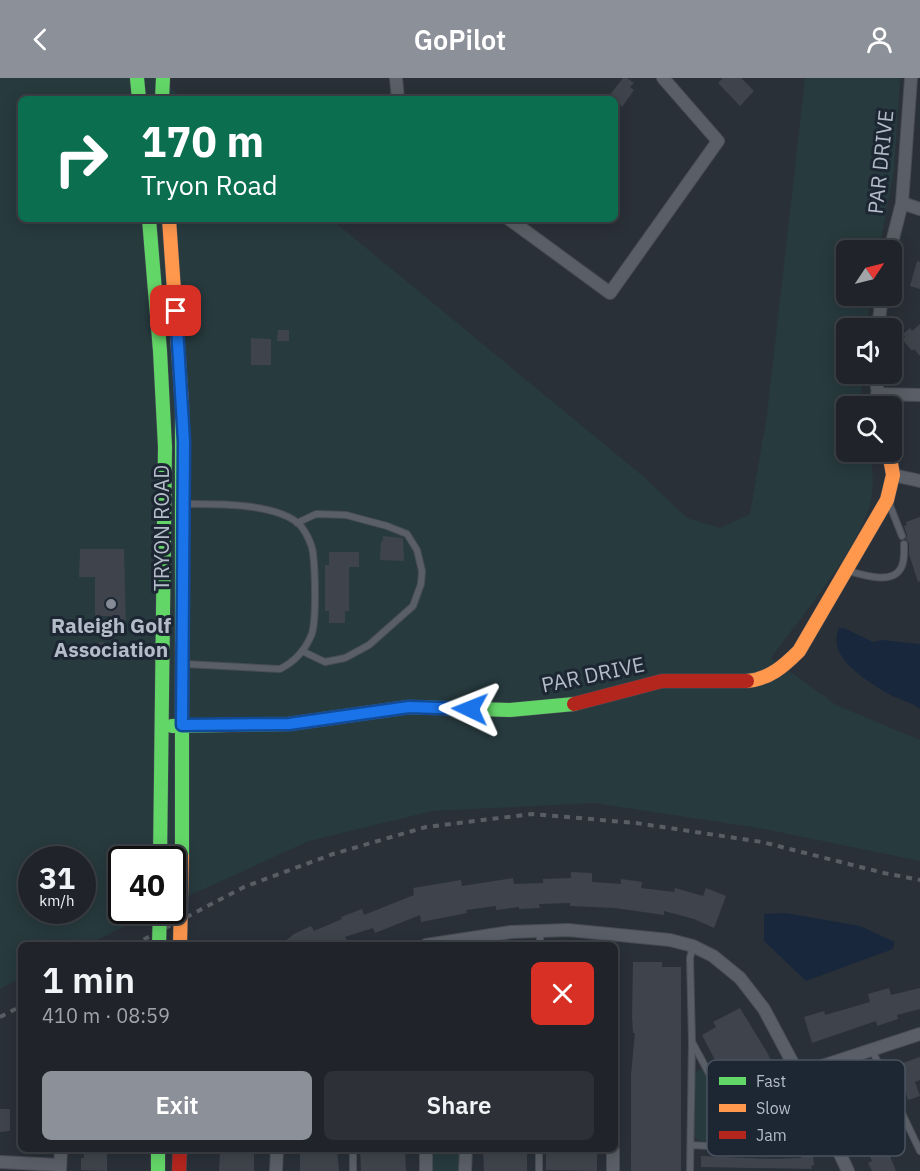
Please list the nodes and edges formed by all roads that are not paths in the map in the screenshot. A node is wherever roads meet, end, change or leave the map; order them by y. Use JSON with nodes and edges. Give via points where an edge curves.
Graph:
{"nodes":[{"id":1,"x":137,"y":78,"type":"edge"},
{"id":2,"x":163,"y":78,"type":"edge"},
{"id":3,"x":396,"y":78,"type":"edge"},
{"id":4,"x":663,"y":78,"type":"edge"},
{"id":5,"x":911,"y":78,"type":"edge"},
{"id":6,"x":139,"y":96,"type":"edge"},
{"id":7,"x":162,"y":96,"type":"edge"},
{"id":8,"x":398,"y":96,"type":"edge"},
{"id":9,"x":902,"y":203,"type":"junction"},
{"id":10,"x":920,"y":209,"type":"edge"},
{"id":11,"x":149,"y":222,"type":"edge"},
{"id":12,"x":169,"y":222,"type":"edge"},
{"id":13,"x":513,"y":222,"type":"edge"},
{"id":14,"x":893,"y":240,"type":"edge"},
{"id":15,"x":920,"y":395,"type":"edge"},
{"id":16,"x":902,"y":397,"type":"edge"},
{"id":17,"x":891,"y":462,"type":"edge"},
{"id":18,"x":893,"y":475,"type":"junction"},
{"id":19,"x":920,"y":481,"type":"edge"},
{"id":20,"x":887,"y":500,"type":"junction"},
{"id":21,"x":183,"y":504,"type":"junction"},
{"id":22,"x":297,"y":523,"type":"junction"},
{"id":23,"x":902,"y":536,"type":"dead end"},
{"id":24,"x":904,"y":544,"type":"dead end"},
{"id":25,"x":847,"y":571,"type":"junction"},
{"id":26,"x":302,"y":651,"type":"junction"},
{"id":27,"x":182,"y":664,"type":"junction"},
{"id":28,"x":182,"y":725,"type":"junction"},
{"id":29,"x":162,"y":726,"type":"junction"},
{"id":30,"x":160,"y":846,"type":"edge"},
{"id":31,"x":160,"y":924,"type":"edge"},
{"id":32,"x":540,"y":930,"type":"junction"},
{"id":33,"x":615,"y":939,"type":"edge"},
{"id":34,"x":468,"y":941,"type":"edge"},
{"id":35,"x":159,"y":942,"type":"edge"},
{"id":36,"x":180,"y":942,"type":"edge"},
{"id":37,"x":540,"y":942,"type":"edge"},
{"id":38,"x":693,"y":946,"type":"junction"},
{"id":39,"x":920,"y":1034,"type":"edge"},
{"id":40,"x":692,"y":1042,"type":"junction"},
{"id":41,"x":871,"y":1049,"type":"junction"},
{"id":42,"x":791,"y":1060,"type":"edge"},
{"id":43,"x":839,"y":1060,"type":"edge"},
{"id":44,"x":876,"y":1060,"type":"edge"},
{"id":45,"x":707,"y":1070,"type":"edge"},
{"id":46,"x":905,"y":1119,"type":"edge"},
{"id":47,"x":691,"y":1145,"type":"junction"},
{"id":48,"x":707,"y":1146,"type":"edge"},
{"id":49,"x":920,"y":1150,"type":"edge"},
{"id":50,"x":24,"y":1152,"type":"edge"},
{"id":51,"x":61,"y":1152,"type":"edge"},
{"id":52,"x":158,"y":1152,"type":"edge"},
{"id":53,"x":180,"y":1152,"type":"edge"},
{"id":54,"x":277,"y":1152,"type":"edge"},
{"id":55,"x":353,"y":1152,"type":"edge"},
{"id":56,"x":426,"y":1152,"type":"edge"},
{"id":57,"x":466,"y":1152,"type":"edge"},
{"id":58,"x":539,"y":1152,"type":"edge"},
{"id":59,"x":614,"y":1152,"type":"edge"},
{"id":60,"x":841,"y":1156,"type":"edge"},
{"id":61,"x":0,"y":1162,"type":"edge"},
{"id":62,"x":24,"y":1162,"type":"junction"},
{"id":63,"x":60,"y":1168,"type":"edge"},
{"id":64,"x":158,"y":1171,"type":"edge"},
{"id":65,"x":179,"y":1171,"type":"edge"},
{"id":66,"x":276,"y":1171,"type":"edge"},
{"id":67,"x":353,"y":1171,"type":"edge"},
{"id":68,"x":426,"y":1171,"type":"edge"},
{"id":69,"x":465,"y":1171,"type":"edge"},
{"id":70,"x":539,"y":1171,"type":"edge"},
{"id":71,"x":613,"y":1171,"type":"edge"},
{"id":72,"x":690,"y":1171,"type":"edge"},
{"id":73,"x":848,"y":1171,"type":"edge"}],
"edges":[{"from":1,"to":6,"type":"main road"},
{"from":2,"to":7,"type":"main road"},
{"from":3,"to":8,"type":"street"},
{"from":4,"to":13,"type":"street","via":[[718,141],[610,293]]},
{"from":5,"to":9,"type":"street","name":"PAR DRIVE"},
{"from":9,"to":10,"type":"street"},
{"from":9,"to":14,"type":"street","name":"PAR DRIVE"},
{"from":11,"to":29,"type":"main road","name":"TRYON ROAD","via":[[164,436]]},
{"from":12,"to":21,"type":"main road","name":"TRYON ROAD","via":[[182,387]]},
{"from":15,"to":16,"type":"street"},
{"from":17,"to":18,"type":"main road","name":"PAR DRIVE"},
{"from":18,"to":19,"type":"street"},
{"from":18,"to":20,"type":"main road","name":"PAR DRIVE"},
{"from":20,"to":23,"type":"lane"},
{"from":20,"to":25,"type":"main road","name":"PAR DRIVE"},
{"from":21,"to":22,"type":"lane","via":[[254,508],[286,515]]},
{"from":21,"to":27,"type":"main road","name":"TRYON ROAD"},
{"from":22,"to":26,"type":"lane","via":[[313,552],[312,635]]},
{"from":22,"to":26,"type":"lane","via":[[316,514],[336,514],[387,526],[407,534],[417,550],[422,571],[422,584],[413,606],[369,645],[345,658],[325,662]]},
{"from":24,"to":25,"type":"lane","via":[[904,561],[892,576],[874,578]]},
{"from":25,"to":28,"type":"main road","name":"PAR DRIVE","via":[[799,651],[780,669],[759,680],[662,681],[566,706],[510,710],[409,707],[289,724]]},
{"from":26,"to":27,"type":"lane","via":[[280,669]]},
{"from":27,"to":28,"type":"main road","name":"TRYON ROAD"},
{"from":28,"to":29,"type":"main road","name":"PAR DRIVE"},
{"from":28,"to":36,"type":"main road","name":"TRYON ROAD","bridge":true},
{"from":29,"to":30,"type":"main road","name":"TRYON ROAD"},
{"from":31,"to":35,"type":"main road","bridge":true},
{"from":32,"to":33,"type":"street"},
{"from":32,"to":34,"type":"street"},
{"from":32,"to":37,"type":"lane"},
{"from":33,"to":38,"type":"street","via":[[670,940]]},
{"from":38,"to":40,"type":"lane"},
{"from":38,"to":42,"type":"street","via":[[725,964],[751,989]]},
{"from":39,"to":41,"type":"street"},
{"from":40,"to":45,"type":"lane"},
{"from":40,"to":47,"type":"lane"},
{"from":41,"to":43,"type":"street"},
{"from":41,"to":44,"type":"lane"},
{"from":46,"to":49,"type":"lane"},
{"from":47,"to":48,"type":"lane"},
{"from":47,"to":72,"type":"lane"},
{"from":50,"to":62,"type":"street"},
{"from":51,"to":63,"type":"street"},
{"from":52,"to":64,"type":"main road"},
{"from":53,"to":65,"type":"main road"},
{"from":54,"to":66,"type":"street"},
{"from":55,"to":67,"type":"lane"},
{"from":56,"to":68,"type":"street"},
{"from":57,"to":69,"type":"street"},
{"from":58,"to":70,"type":"lane"},
{"from":59,"to":71,"type":"street"},
{"from":60,"to":73,"type":"street"},
{"from":61,"to":62,"type":"street"},
{"from":62,"to":63,"type":"street"}]}
